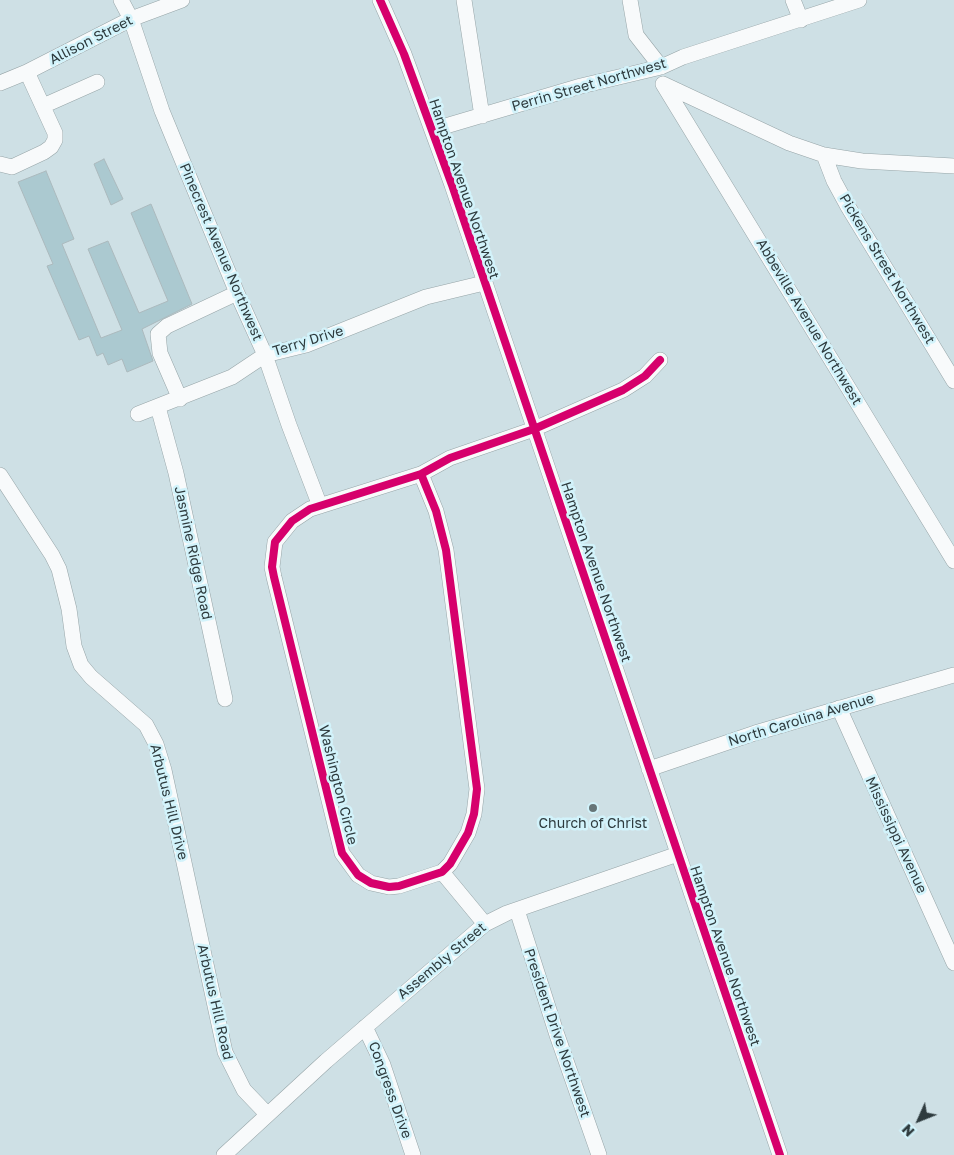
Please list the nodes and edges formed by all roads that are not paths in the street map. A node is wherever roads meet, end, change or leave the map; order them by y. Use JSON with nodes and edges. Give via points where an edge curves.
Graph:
{"nodes":[{"id":1,"x":121,"y":0,"type":"edge"},
{"id":2,"x":182,"y":0,"type":"edge"},
{"id":3,"x":380,"y":0,"type":"edge"},
{"id":4,"x":464,"y":0,"type":"edge"},
{"id":5,"x":630,"y":0,"type":"edge"},
{"id":6,"x":793,"y":0,"type":"edge"},
{"id":7,"x":859,"y":0,"type":"edge"},
{"id":8,"x":131,"y":19,"type":"junction"},
{"id":9,"x":801,"y":20,"type":"junction"},
{"id":10,"x":661,"y":67,"type":"junction"},
{"id":11,"x":27,"y":72,"type":"junction"},
{"id":12,"x":618,"y":78,"type":"junction"},
{"id":13,"x":97,"y":82,"type":"dead end"},
{"id":14,"x":0,"y":83,"type":"edge"},
{"id":15,"x":663,"y":84,"type":"junction"},
{"id":16,"x":43,"y":106,"type":"junction"},
{"id":17,"x":482,"y":116,"type":"junction"},
{"id":18,"x":432,"y":130,"type":"junction"},
{"id":19,"x":824,"y":155,"type":"junction"},
{"id":20,"x":0,"y":164,"type":"edge"},
{"id":21,"x":954,"y":166,"type":"edge"},
{"id":22,"x":484,"y":283,"type":"junction"},
{"id":23,"x":237,"y":293,"type":"junction"},
{"id":24,"x":265,"y":354,"type":"junction"},
{"id":25,"x":660,"y":360,"type":"dead end"},
{"id":26,"x":954,"y":381,"type":"edge"},
{"id":27,"x":180,"y":399,"type":"junction"},
{"id":28,"x":158,"y":407,"type":"junction"},
{"id":29,"x":138,"y":414,"type":"dead end"},
{"id":30,"x":534,"y":429,"type":"junction"},
{"id":31,"x":420,"y":474,"type":"junction"},
{"id":32,"x":0,"y":475,"type":"edge"},
{"id":33,"x":320,"y":506,"type":"junction"},
{"id":34,"x":952,"y":553,"type":"edge"},
{"id":35,"x":954,"y":675,"type":"edge"},
{"id":36,"x":225,"y":699,"type":"dead end"},
{"id":37,"x":839,"y":708,"type":"junction"},
{"id":38,"x":649,"y":768,"type":"junction"},
{"id":39,"x":678,"y":854,"type":"junction"},
{"id":40,"x":442,"y":872,"type":"junction"},
{"id":41,"x":187,"y":878,"type":"joint"},
{"id":42,"x":517,"y":910,"type":"junction"},
{"id":43,"x":485,"y":924,"type":"junction"},
{"id":44,"x":954,"y":963,"type":"edge"},
{"id":45,"x":366,"y":1027,"type":"junction"},
{"id":46,"x":267,"y":1114,"type":"junction"},
{"id":47,"x":232,"y":1152,"type":"edge"},
{"id":48,"x":413,"y":1155,"type":"edge"},
{"id":49,"x":599,"y":1155,"type":"edge"},
{"id":50,"x":780,"y":1155,"type":"edge"}],
"edges":[{"from":1,"to":8,"type":"street","name":"Pinecrest Avenue Northwest"},
{"from":2,"to":8,"type":"street","name":"Allison Street"},
{"from":3,"to":18,"type":"street","name":"Hampton Avenue Northwest"},
{"from":4,"to":17,"type":"street"},
{"from":5,"to":10,"type":"street","via":[[636,35]]},
{"from":6,"to":9,"type":"street"},
{"from":7,"to":9,"type":"street","name":"Perrin Street Northwest"},
{"from":8,"to":11,"type":"street","name":"Allison Street"},
{"from":8,"to":23,"type":"street","name":"Pinecrest Avenue Northwest","via":[[162,111]]},
{"from":9,"to":10,"type":"street","name":"Perrin Street Northwest","via":[[682,56]]},
{"from":10,"to":12,"type":"street","name":"Perrin Street Northwest"},
{"from":11,"to":14,"type":"street","name":"Allison Street"},
{"from":11,"to":16,"type":"street"},
{"from":12,"to":15,"type":"street","via":[[637,76]]},
{"from":12,"to":17,"type":"street","name":"Perrin Street Northwest"},
{"from":13,"to":16,"type":"street"},
{"from":15,"to":19,"type":"street","via":[[789,143]]},
{"from":15,"to":34,"type":"street","name":"Abbeville Avenue Northwest"},
{"from":16,"to":20,"type":"street","via":[[55,133],[51,147],[12,167]]},
{"from":17,"to":18,"type":"street","name":"Perrin Street Northwest"},
{"from":18,"to":22,"type":"street","name":"Hampton Avenue Northwest"},
{"from":19,"to":21,"type":"street","via":[[862,161]]},
{"from":19,"to":26,"type":"street","name":"Pickens Street Northwest","via":[[834,181]]},
{"from":22,"to":24,"type":"street","name":"Terry Drive","via":[[426,297],[306,345]]},
{"from":22,"to":30,"type":"street","name":"Hampton Avenue Northwest"},
{"from":23,"to":24,"type":"street","name":"Pinecrest Avenue Northwest"},
{"from":23,"to":27,"type":"street","via":[[167,326],[158,334],[160,353]]},
{"from":24,"to":27,"type":"street","name":"Terry Drive","via":[[232,377]]},
{"from":24,"to":33,"type":"street","name":"Pinecrest Avenue Northwest"},
{"from":25,"to":30,"type":"street","name":"Washington Circle","via":[[645,376],[623,390]]},
{"from":27,"to":28,"type":"street","name":"Terry Drive"},
{"from":28,"to":29,"type":"street","name":"Terry Drive"},
{"from":28,"to":36,"type":"street","name":"Jasmine Ridge Road","via":[[176,472]]},
{"from":30,"to":31,"type":"street","name":"Washington Circle","via":[[450,458]]},
{"from":30,"to":38,"type":"street","name":"Hampton Avenue Northwest"},
{"from":31,"to":33,"type":"street","name":"Washington Circle"},
{"from":31,"to":40,"type":"street","via":[[436,511],[446,550],[477,776],[476,801],[468,832],[457,854]]},
{"from":32,"to":41,"type":"street","name":"Arbutus Hill Drive","via":[[59,569],[74,646],[81,664],[90,677],[146,725],[156,744]]},
{"from":33,"to":40,"type":"street","name":"Washington Circle","via":[[301,514],[279,535],[273,549],[272,567],[342,854],[358,875],[380,886],[399,886]]},
{"from":35,"to":37,"type":"street","name":"North Carolina Avenue"},
{"from":37,"to":38,"type":"street","name":"North Carolina Avenue"},
{"from":37,"to":44,"type":"street","name":"Mississippi Avenue"},
{"from":38,"to":39,"type":"street","name":"Hampton Avenue Northwest"},
{"from":39,"to":42,"type":"street","name":"Assembly Street"},
{"from":39,"to":50,"type":"street","name":"Hampton Avenue Northwest"},
{"from":40,"to":43,"type":"street"},
{"from":41,"to":46,"type":"street","name":"Arbutus Hill Road","via":[[225,1052],[244,1090]]},
{"from":42,"to":43,"type":"street","name":"Assembly Street"},
{"from":42,"to":49,"type":"street","name":"President Drive Northwest"},
{"from":43,"to":45,"type":"street","name":"Assembly Street"},
{"from":45,"to":46,"type":"street","name":"Assembly Street"},
{"from":45,"to":48,"type":"street","name":"Congress Drive","via":[[383,1065]]},
{"from":46,"to":47,"type":"street","name":"Assembly Street"}]}
